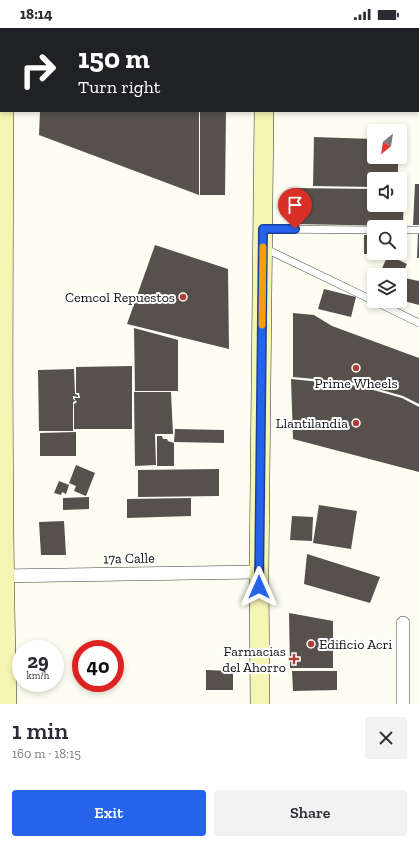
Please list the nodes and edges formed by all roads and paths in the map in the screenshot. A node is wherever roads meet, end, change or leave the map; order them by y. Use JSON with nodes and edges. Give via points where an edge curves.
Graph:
{"nodes":[{"id":1,"x":4,"y":112,"type":"edge"},
{"id":2,"x":264,"y":112,"type":"edge"},
{"id":3,"x":263,"y":229,"type":"junction"},
{"id":4,"x":367,"y":230,"type":"edge"},
{"id":5,"x":407,"y":230,"type":"edge"},
{"id":6,"x":419,"y":230,"type":"edge"},
{"id":7,"x":263,"y":248,"type":"junction"},
{"id":8,"x":367,"y":298,"type":"edge"},
{"id":9,"x":389,"y":308,"type":"edge"},
{"id":10,"x":419,"y":322,"type":"edge"},
{"id":11,"x":1,"y":341,"type":"edge"},
{"id":12,"x":259,"y":572,"type":"junction"},
{"id":13,"x":2,"y":576,"type":"edge"},
{"id":14,"x":403,"y":623,"type":"dead end"},
{"id":15,"x":7,"y":704,"type":"edge"},
{"id":16,"x":260,"y":704,"type":"edge"},
{"id":17,"x":403,"y":704,"type":"edge"}],
"edges":[{"from":1,"to":11,"type":"street"},
{"from":2,"to":3,"type":"street"},
{"from":3,"to":4,"type":"lane"},
{"from":3,"to":7,"type":"street"},
{"from":5,"to":6,"type":"lane"},
{"from":7,"to":8,"type":"lane"},
{"from":7,"to":12,"type":"street"},
{"from":9,"to":10,"type":"lane"},
{"from":11,"to":13,"type":"street"},
{"from":12,"to":13,"type":"street","name":"17a Calle"},
{"from":12,"to":16,"type":"street"},
{"from":13,"to":15,"type":"street"},
{"from":14,"to":17,"type":"street"}]}
